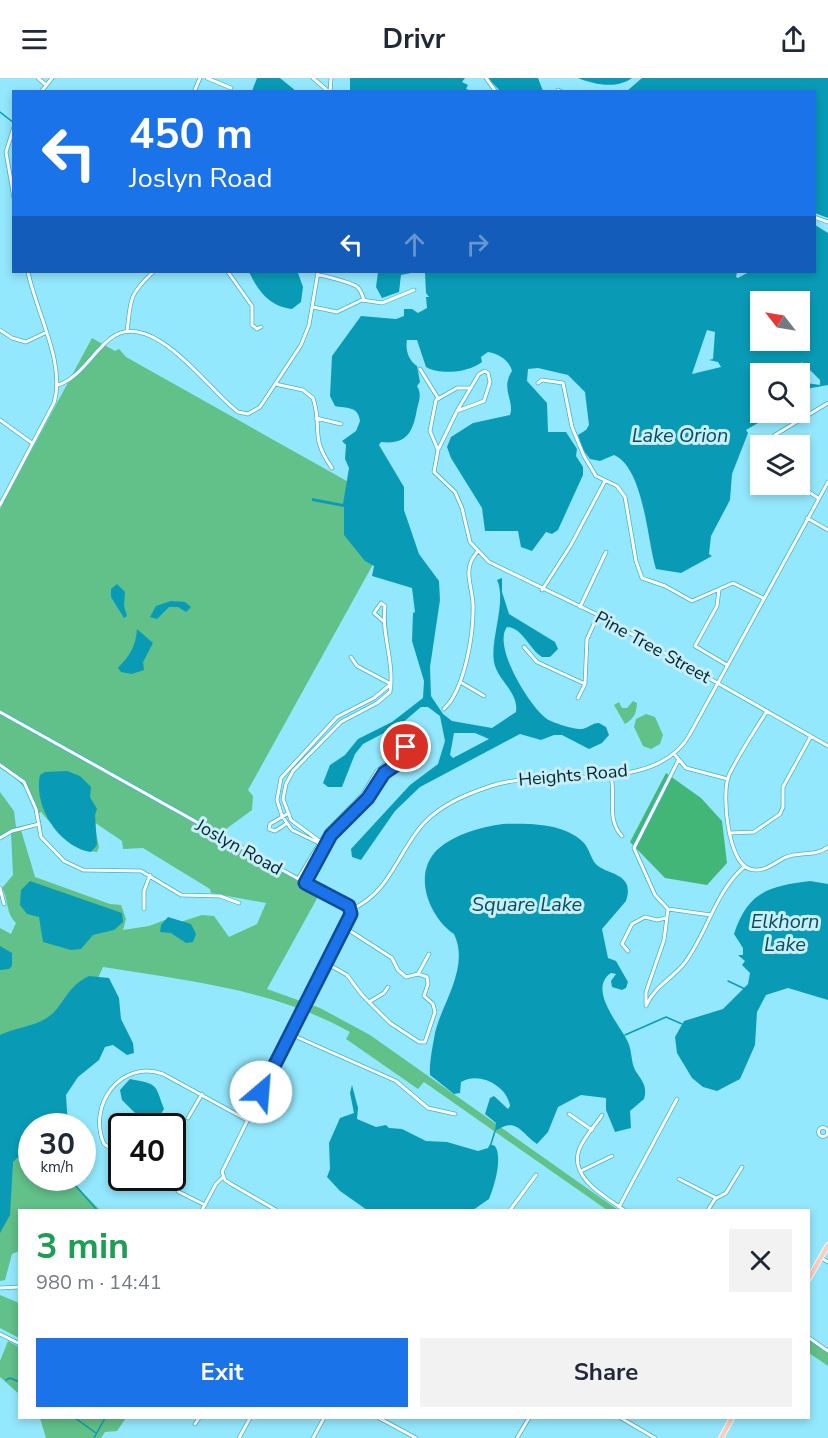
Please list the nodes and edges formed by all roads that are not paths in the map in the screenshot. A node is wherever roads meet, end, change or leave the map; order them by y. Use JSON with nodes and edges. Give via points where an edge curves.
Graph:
{"nodes":[{"id":1,"x":38,"y":78,"type":"edge"},
{"id":2,"x":52,"y":78,"type":"edge"},
{"id":3,"x":207,"y":78,"type":"edge"},
{"id":4,"x":313,"y":78,"type":"edge"},
{"id":5,"x":46,"y":85,"type":"junction"},
{"id":6,"x":231,"y":88,"type":"dead end"},
{"id":7,"x":42,"y":90,"type":"edge"},
{"id":8,"x":327,"y":90,"type":"edge"},
{"id":9,"x":12,"y":131,"type":"edge"},
{"id":10,"x":12,"y":179,"type":"edge"},
{"id":11,"x":28,"y":273,"type":"edge"},
{"id":12,"x":152,"y":273,"type":"edge"},
{"id":13,"x":229,"y":273,"type":"edge"},
{"id":14,"x":318,"y":273,"type":"edge"},
{"id":15,"x":414,"y":290,"type":"dead end"},
{"id":16,"x":364,"y":300,"type":"junction"},
{"id":17,"x":313,"y":307,"type":"junction"},
{"id":18,"x":261,"y":327,"type":"dead end"},
{"id":19,"x":0,"y":330,"type":"edge"},
{"id":20,"x":127,"y":332,"type":"junction"},
{"id":21,"x":45,"y":333,"type":"junction"},
{"id":22,"x":420,"y":369,"type":"dead end"},
{"id":23,"x":538,"y":383,"type":"dead end"},
{"id":24,"x":275,"y":384,"type":"junction"},
{"id":25,"x":58,"y":385,"type":"junction"},
{"id":26,"x":471,"y":388,"type":"junction"},
{"id":27,"x":438,"y":398,"type":"junction"},
{"id":28,"x":828,"y":403,"type":"edge"},
{"id":29,"x":457,"y":411,"type":"junction"},
{"id":30,"x":316,"y":418,"type":"junction"},
{"id":31,"x":0,"y":420,"type":"edge"},
{"id":32,"x":341,"y":424,"type":"dead end"},
{"id":33,"x":775,"y":435,"type":"edge"},
{"id":34,"x":32,"y":443,"type":"junction"},
{"id":35,"x":438,"y":450,"type":"junction"},
{"id":36,"x":332,"y":468,"type":"dead end"},
{"id":37,"x":605,"y":481,"type":"junction"},
{"id":38,"x":828,"y":482,"type":"edge"},
{"id":39,"x":810,"y":493,"type":"edge"},
{"id":40,"x":818,"y":498,"type":"junction"},
{"id":41,"x":0,"y":505,"type":"edge"},
{"id":42,"x":807,"y":518,"type":"junction"},
{"id":43,"x":828,"y":530,"type":"edge"},
{"id":44,"x":477,"y":552,"type":"junction"},
{"id":45,"x":606,"y":552,"type":"dead end"},
{"id":46,"x":542,"y":590,"type":"junction"},
{"id":47,"x":719,"y":590,"type":"junction"},
{"id":48,"x":763,"y":598,"type":"junction"},
{"id":49,"x":580,"y":607,"type":"junction"},
{"id":50,"x":598,"y":615,"type":"junction"},
{"id":51,"x":383,"y":621,"type":"junction"},
{"id":52,"x":524,"y":647,"type":"dead end"},
{"id":53,"x":351,"y":657,"type":"dead end"},
{"id":54,"x":728,"y":665,"type":"junction"},
{"id":55,"x":462,"y":683,"type":"junction"},
{"id":56,"x":718,"y":683,"type":"junction"},
{"id":57,"x":391,"y":684,"type":"junction"},
{"id":58,"x":585,"y":684,"type":"junction"},
{"id":59,"x":484,"y":696,"type":"dead end"},
{"id":60,"x":578,"y":698,"type":"dead end"},
{"id":61,"x":444,"y":709,"type":"dead end"},
{"id":62,"x":767,"y":711,"type":"junction"},
{"id":63,"x":0,"y":712,"type":"edge"},
{"id":64,"x":811,"y":736,"type":"junction"},
{"id":65,"x":828,"y":746,"type":"edge"},
{"id":66,"x":397,"y":755,"type":"junction"},
{"id":67,"x":675,"y":755,"type":"junction"},
{"id":68,"x":400,"y":760,"type":"junction"},
{"id":69,"x":678,"y":761,"type":"junction"},
{"id":70,"x":0,"y":765,"type":"edge"},
{"id":71,"x":611,"y":776,"type":"junction"},
{"id":72,"x":728,"y":779,"type":"junction"},
{"id":73,"x":287,"y":814,"type":"junction"},
{"id":74,"x":282,"y":816,"type":"junction"},
{"id":75,"x":291,"y":820,"type":"junction"},
{"id":76,"x":39,"y":824,"type":"junction"},
{"id":77,"x":286,"y":824,"type":"junction"},
{"id":78,"x":730,"y":833,"type":"junction"},
{"id":79,"x":622,"y":836,"type":"dead end"},
{"id":80,"x":0,"y":838,"type":"edge"},
{"id":81,"x":320,"y":842,"type":"junction"},
{"id":82,"x":325,"y":845,"type":"junction"},
{"id":83,"x":828,"y":847,"type":"edge"},
{"id":84,"x":823,"y":851,"type":"junction"},
{"id":85,"x":828,"y":855,"type":"edge"},
{"id":86,"x":745,"y":867,"type":"junction"},
{"id":87,"x":150,"y":875,"type":"junction"},
{"id":88,"x":298,"y":879,"type":"junction"},
{"id":89,"x":305,"y":883,"type":"junction"},
{"id":90,"x":0,"y":888,"type":"edge"},
{"id":91,"x":239,"y":903,"type":"dead end"},
{"id":92,"x":4,"y":904,"type":"dead end"},
{"id":93,"x":144,"y":909,"type":"dead end"},
{"id":94,"x":352,"y":909,"type":"junction"},
{"id":95,"x":668,"y":909,"type":"junction"},
{"id":96,"x":711,"y":915,"type":"junction"},
{"id":97,"x":666,"y":918,"type":"junction"},
{"id":98,"x":344,"y":927,"type":"junction"},
{"id":99,"x":628,"y":951,"type":"dead end"},
{"id":100,"x":429,"y":954,"type":"dead end"},
{"id":101,"x":326,"y":963,"type":"junction"},
{"id":102,"x":418,"y":974,"type":"junction"},
{"id":103,"x":388,"y":987,"type":"dead end"},
{"id":104,"x":369,"y":1002,"type":"junction"},
{"id":105,"x":290,"y":1034,"type":"junction"},
{"id":106,"x":202,"y":1094,"type":"junction"},
{"id":107,"x":677,"y":1099,"type":"dead end"},
{"id":108,"x":455,"y":1114,"type":"dead end"},
{"id":109,"x":569,"y":1114,"type":"dead end"},
{"id":110,"x":602,"y":1115,"type":"dead end"},
{"id":111,"x":188,"y":1118,"type":"dead end"},
{"id":112,"x":247,"y":1120,"type":"junction"},
{"id":113,"x":592,"y":1130,"type":"junction"},
{"id":114,"x":108,"y":1147,"type":"edge"},
{"id":115,"x":612,"y":1156,"type":"dead end"},
{"id":116,"x":742,"y":1167,"type":"dead end"},
{"id":117,"x":581,"y":1171,"type":"junction"},
{"id":118,"x":536,"y":1175,"type":"dead end"},
{"id":119,"x":223,"y":1177,"type":"junction"},
{"id":120,"x":679,"y":1179,"type":"dead end"},
{"id":121,"x":178,"y":1191,"type":"edge"},
{"id":122,"x":716,"y":1198,"type":"junction"},
{"id":123,"x":204,"y":1205,"type":"junction"},
{"id":124,"x":619,"y":1207,"type":"junction"},
{"id":125,"x":202,"y":1209,"type":"edge"},
{"id":126,"x":274,"y":1209,"type":"edge"},
{"id":127,"x":511,"y":1209,"type":"edge"},
{"id":128,"x":622,"y":1209,"type":"edge"},
{"id":129,"x":709,"y":1209,"type":"edge"},
{"id":130,"x":828,"y":1245,"type":"edge"},
{"id":131,"x":821,"y":1258,"type":"junction"},
{"id":132,"x":828,"y":1262,"type":"edge"},
{"id":133,"x":810,"y":1277,"type":"edge"},
{"id":134,"x":18,"y":1287,"type":"edge"},
{"id":135,"x":0,"y":1288,"type":"edge"},
{"id":136,"x":0,"y":1334,"type":"edge"},
{"id":137,"x":810,"y":1338,"type":"edge"},
{"id":138,"x":18,"y":1343,"type":"edge"},
{"id":139,"x":828,"y":1351,"type":"edge"},
{"id":140,"x":198,"y":1419,"type":"edge"},
{"id":141,"x":250,"y":1419,"type":"edge"},
{"id":142,"x":323,"y":1419,"type":"edge"},
{"id":143,"x":381,"y":1419,"type":"edge"},
{"id":144,"x":528,"y":1419,"type":"edge"},
{"id":145,"x":623,"y":1419,"type":"edge"},
{"id":146,"x":731,"y":1419,"type":"edge"},
{"id":147,"x":195,"y":1424,"type":"dead end"},
{"id":148,"x":240,"y":1438,"type":"edge"},
{"id":149,"x":313,"y":1438,"type":"edge"},
{"id":150,"x":416,"y":1438,"type":"edge"},
{"id":151,"x":517,"y":1438,"type":"edge"},
{"id":152,"x":655,"y":1438,"type":"edge"},
{"id":153,"x":721,"y":1438,"type":"edge"}],
"edges":[{"from":1,"to":5,"type":"street"},
{"from":2,"to":5,"type":"street"},
{"from":3,"to":6,"type":"street"},
{"from":4,"to":8,"type":"street"},
{"from":5,"to":7,"type":"street"},
{"from":9,"to":10,"type":"street","via":[[6,152]]},
{"from":11,"to":21,"type":"street"},
{"from":12,"to":20,"type":"street","via":[[129,300]]},
{"from":13,"to":18,"type":"street","via":[[252,306],[252,325]]},
{"from":14,"to":16,"type":"street","via":[[355,285]]},
{"from":14,"to":17,"type":"street"},
{"from":15,"to":16,"type":"street","via":[[382,303]]},
{"from":16,"to":17,"type":"street","via":[[337,312]]},
{"from":17,"to":24,"type":"street","via":[[301,345]]},
{"from":19,"to":21,"type":"street","via":[[26,342]]},
{"from":20,"to":24,"type":"street","via":[[142,333],[191,364],[242,414],[260,407]]},
{"from":20,"to":25,"type":"street","via":[[111,338]]},
{"from":21,"to":25,"type":"street"},
{"from":22,"to":27,"type":"street"},
{"from":23,"to":37,"type":"street","via":[[562,383],[579,444],[593,471]]},
{"from":24,"to":30,"type":"street","via":[[309,393]]},
{"from":25,"to":34,"type":"street","via":[[54,403]]},
{"from":26,"to":27,"type":"street","via":[[457,388]]},
{"from":26,"to":29,"type":"street"},
{"from":26,"to":29,"type":"street","via":[[479,374],[488,373],[490,382],[484,401]]},
{"from":27,"to":35,"type":"street","via":[[430,431]]},
{"from":28,"to":33,"type":"street"},
{"from":29,"to":35,"type":"street"},
{"from":30,"to":32,"type":"street"},
{"from":30,"to":36,"type":"street","via":[[319,447]]},
{"from":31,"to":34,"type":"street"},
{"from":34,"to":41,"type":"street"},
{"from":35,"to":44,"type":"street","via":[[434,472],[459,499],[467,534]]},
{"from":37,"to":46,"type":"street"},
{"from":37,"to":47,"type":"street","via":[[617,486],[627,502],[642,578],[692,602]]},
{"from":38,"to":40,"type":"street"},
{"from":39,"to":40,"type":"street"},
{"from":40,"to":42,"type":"street"},
{"from":42,"to":43,"type":"street"},
{"from":42,"to":48,"type":"street"},
{"from":44,"to":46,"type":"street","name":"Pine Tree Street","via":[[501,570]]},
{"from":44,"to":55,"type":"street","via":[[468,570],[473,606]]},
{"from":45,"to":49,"type":"street"},
{"from":46,"to":49,"type":"street","name":"Pine Tree Street"},
{"from":47,"to":48,"type":"street","via":[[733,583]]},
{"from":47,"to":54,"type":"street","via":[[717,606],[696,643],[698,649]]},
{"from":48,"to":54,"type":"street"},
{"from":49,"to":50,"type":"street","name":"Pine Tree Street"},
{"from":50,"to":56,"type":"street","name":"Pine Tree Street"},
{"from":50,"to":58,"type":"street","via":[[587,639]]},
{"from":51,"to":51,"type":"street","via":[[385,606],[381,603],[374,613]]},
{"from":51,"to":57,"type":"street","via":[[393,672]]},
{"from":52,"to":58,"type":"street","via":[[537,662]]},
{"from":53,"to":57,"type":"street","via":[[357,666]]},
{"from":54,"to":56,"type":"street"},
{"from":55,"to":59,"type":"street"},
{"from":55,"to":61,"type":"street"},
{"from":56,"to":62,"type":"street","name":"Pine Tree Street"},
{"from":56,"to":67,"type":"street"},
{"from":57,"to":73,"type":"street","via":[[385,698],[341,722],[293,771],[284,791]]},
{"from":57,"to":74,"type":"street","via":[[374,698],[337,717],[285,772],[277,790]]},
{"from":58,"to":60,"type":"street"},
{"from":62,"to":64,"type":"street","name":"Pine Tree Street"},
{"from":62,"to":72,"type":"street"},
{"from":63,"to":88,"type":"street","name":"Joslyn Road"},
{"from":64,"to":65,"type":"street","name":"Pine Tree Street"},
{"from":64,"to":78,"type":"street","via":[[783,787],[780,814],[754,832]]},
{"from":66,"to":68,"type":"street"},
{"from":66,"to":68,"type":"street","via":[[406,747],[409,749],[409,756]]},
{"from":66,"to":81,"type":"street","via":[[377,771],[367,789]]},
{"from":67,"to":69,"type":"street"},
{"from":67,"to":71,"type":"street","name":"Heights Road"},
{"from":68,"to":82,"type":"street","via":[[384,773],[368,798]]},
{"from":69,"to":72,"type":"street","via":[[691,770]]},
{"from":69,"to":95,"type":"street","via":[[634,848],[655,895]]},
{"from":70,"to":76,"type":"street","via":[[24,782]]},
{"from":71,"to":79,"type":"street","via":[[612,821]]},
{"from":71,"to":94,"type":"street","name":"Heights Road","via":[[525,778],[459,798],[424,823],[387,881]]},
{"from":72,"to":78,"type":"street","via":[[726,811]]},
{"from":73,"to":74,"type":"street"},
{"from":73,"to":75,"type":"street"},
{"from":74,"to":77,"type":"street"},
{"from":74,"to":77,"type":"street","via":[[269,829],[275,831]]},
{"from":75,"to":77,"type":"street"},
{"from":75,"to":81,"type":"street"},
{"from":76,"to":80,"type":"street"},
{"from":76,"to":87,"type":"street","via":[[47,846],[76,868],[131,869]]},
{"from":77,"to":81,"type":"street","via":[[300,835]]},
{"from":78,"to":86,"type":"street"},
{"from":81,"to":82,"type":"street"},
{"from":81,"to":88,"type":"street"},
{"from":82,"to":89,"type":"street"},
{"from":83,"to":84,"type":"street"},
{"from":84,"to":85,"type":"street"},
{"from":84,"to":86,"type":"street","via":[[789,857],[767,868]]},
{"from":86,"to":96,"type":"street","via":[[728,883]]},
{"from":87,"to":91,"type":"street","via":[[181,895],[220,896]]},
{"from":87,"to":93,"type":"street","via":[[144,891]]},
{"from":88,"to":89,"type":"street","name":"Joslyn Road"},
{"from":89,"to":94,"type":"street","name":"Joslyn Road"},
{"from":90,"to":92,"type":"street"},
{"from":94,"to":98,"type":"street"},
{"from":95,"to":96,"type":"street"},
{"from":95,"to":97,"type":"street"},
{"from":96,"to":97,"type":"street","via":[[685,962],[658,987],[646,1006],[646,992],[664,940]]},
{"from":97,"to":99,"type":"street","via":[[645,916],[632,924],[622,944]]},
{"from":98,"to":101,"type":"street"},
{"from":98,"to":102,"type":"street","via":[[392,958],[401,975]]},
{"from":100,"to":102,"type":"street"},
{"from":101,"to":104,"type":"street","via":[[347,975]]},
{"from":101,"to":105,"type":"street"},
{"from":102,"to":104,"type":"street","via":[[427,977],[424,996],[435,1012],[423,1044],[390,1023]]},
{"from":103,"to":104,"type":"street"},
{"from":105,"to":108,"type":"street","via":[[390,1078],[428,1108]]},
{"from":105,"to":112,"type":"street"},
{"from":106,"to":111,"type":"street"},
{"from":106,"to":112,"type":"street"},
{"from":106,"to":114,"type":"street","via":[[151,1071],[128,1074],[117,1081],[103,1103],[99,1120]]},
{"from":107,"to":124,"type":"street"},
{"from":109,"to":113,"type":"street"},
{"from":110,"to":113,"type":"street"},
{"from":112,"to":119,"type":"street"},
{"from":113,"to":117,"type":"street","via":[[579,1150]]},
{"from":115,"to":117,"type":"street"},
{"from":116,"to":122,"type":"street","via":[[726,1193]]},
{"from":117,"to":124,"type":"street","via":[[585,1180]]},
{"from":118,"to":127,"type":"street"},
{"from":119,"to":123,"type":"street"},
{"from":119,"to":126,"type":"street"},
{"from":120,"to":122,"type":"street"},
{"from":121,"to":123,"type":"street"},
{"from":122,"to":129,"type":"street"},
{"from":123,"to":125,"type":"street"},
{"from":124,"to":128,"type":"street"},
{"from":130,"to":131,"type":"main road"},
{"from":131,"to":132,"type":"street"},
{"from":131,"to":133,"type":"main road"},
{"from":134,"to":135,"type":"street"},
{"from":136,"to":138,"type":"street"},
{"from":137,"to":139,"type":"street"},
{"from":140,"to":147,"type":"street"},
{"from":141,"to":148,"type":"street"},
{"from":142,"to":149,"type":"street"},
{"from":143,"to":150,"type":"street"},
{"from":144,"to":151,"type":"street"},
{"from":145,"to":152,"type":"street"},
{"from":146,"to":153,"type":"main road"}]}
